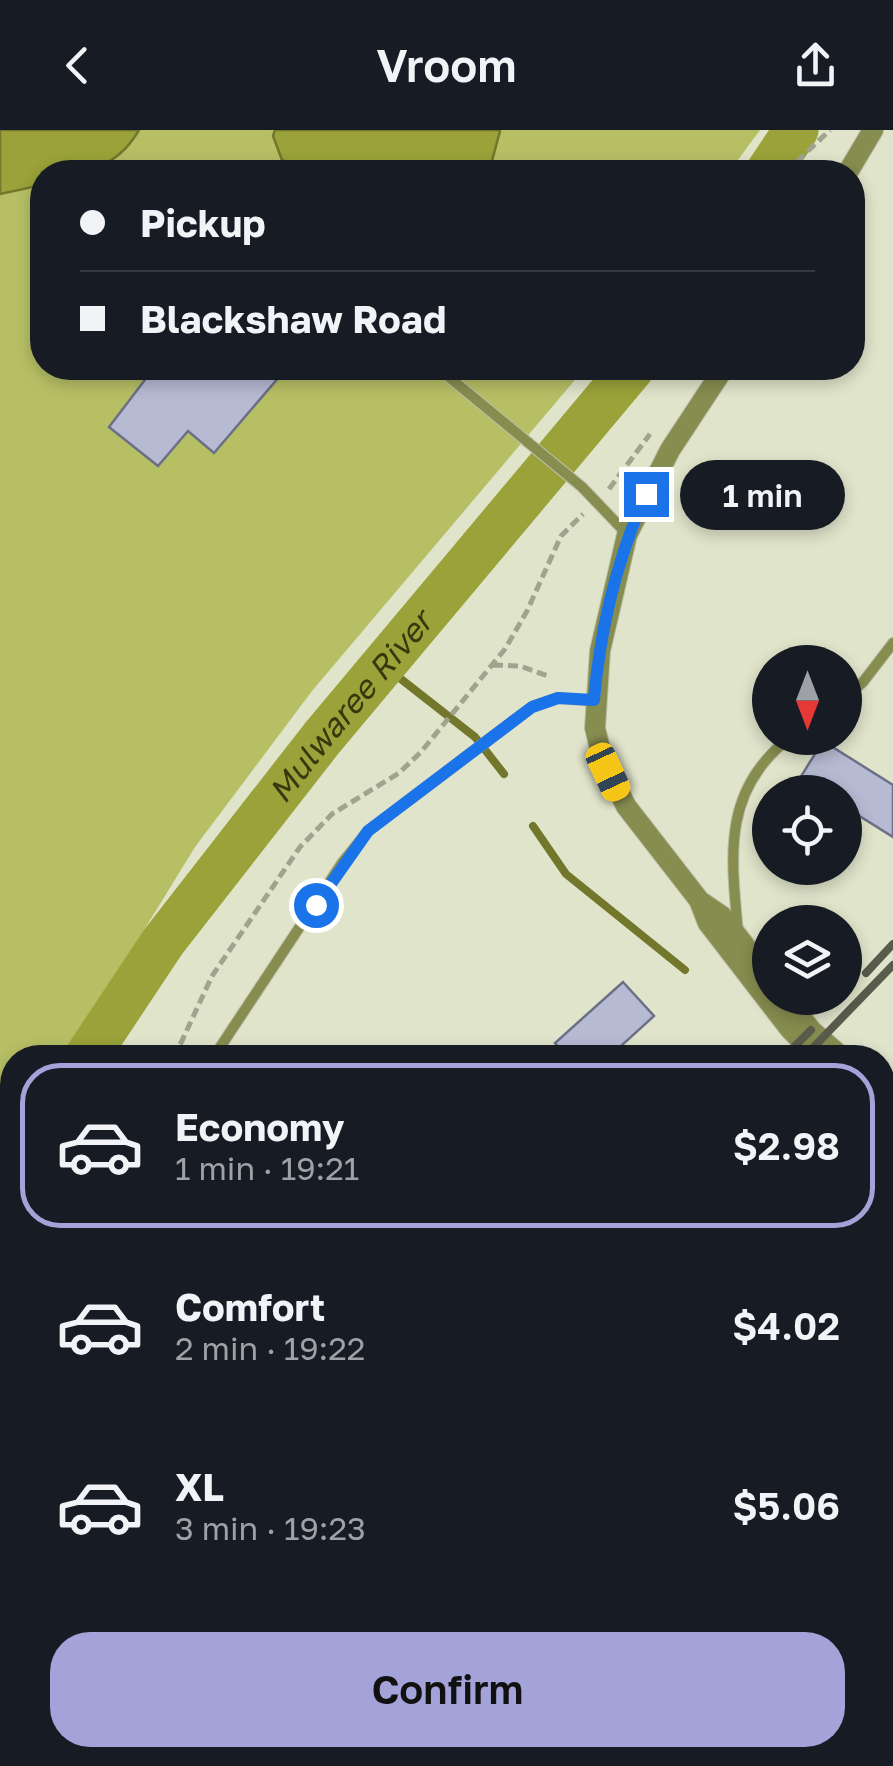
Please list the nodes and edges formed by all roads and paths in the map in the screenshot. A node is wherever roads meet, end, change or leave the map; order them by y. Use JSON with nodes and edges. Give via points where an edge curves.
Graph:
{"nodes":[{"id":1,"x":830,"y":130,"type":"edge"},
{"id":2,"x":873,"y":130,"type":"edge"},
{"id":3,"x":799,"y":160,"type":"edge"},
{"id":4,"x":855,"y":160,"type":"edge"},
{"id":5,"x":452,"y":380,"type":"edge"},
{"id":6,"x":716,"y":380,"type":"edge"},
{"id":7,"x":656,"y":427,"type":"dead end"},
{"id":8,"x":599,"y":503,"type":"junction"},
{"id":9,"x":627,"y":535,"type":"junction"},
{"id":10,"x":893,"y":643,"type":"edge"},
{"id":11,"x":492,"y":665,"type":"junction"},
{"id":12,"x":548,"y":676,"type":"dead end"},
{"id":13,"x":862,"y":683,"type":"edge"},
{"id":14,"x":594,"y":700,"type":"junction"},
{"id":15,"x":770,"y":755,"type":"edge"},
{"id":16,"x":699,"y":900,"type":"junction"},
{"id":17,"x":739,"y":938,"type":"junction"},
{"id":18,"x":752,"y":955,"type":"edge"},
{"id":19,"x":799,"y":1015,"type":"edge"},
{"id":20,"x":180,"y":1045,"type":"edge"},
{"id":21,"x":222,"y":1045,"type":"edge"},
{"id":22,"x":805,"y":1045,"type":"edge"},
{"id":23,"x":828,"y":1045,"type":"edge"}],
"edges":[{"from":1,"to":3,"type":"path"},
{"from":2,"to":4,"type":"street"},
{"from":5,"to":8,"type":"lane"},
{"from":6,"to":9,"type":"street","via":[[670,450]]},
{"from":7,"to":8,"type":"path"},
{"from":8,"to":9,"type":"lane"},
{"from":8,"to":11,"type":"path","via":[[562,536],[521,624]]},
{"from":9,"to":14,"type":"street"},
{"from":10,"to":13,"type":"lane"},
{"from":11,"to":12,"type":"path"},
{"from":11,"to":20,"type":"path","via":[[412,762],[332,814],[300,848],[212,976]]},
{"from":14,"to":16,"type":"street","via":[[597,741],[618,791]]},
{"from":14,"to":21,"type":"lane","via":[[545,701],[368,831]]},
{"from":15,"to":17,"type":"lane","via":[[738,811],[732,858]]},
{"from":16,"to":17,"type":"street"},
{"from":16,"to":22,"type":"street","via":[[708,923]]},
{"from":17,"to":18,"type":"street"},
{"from":19,"to":23,"type":"street"}]}
